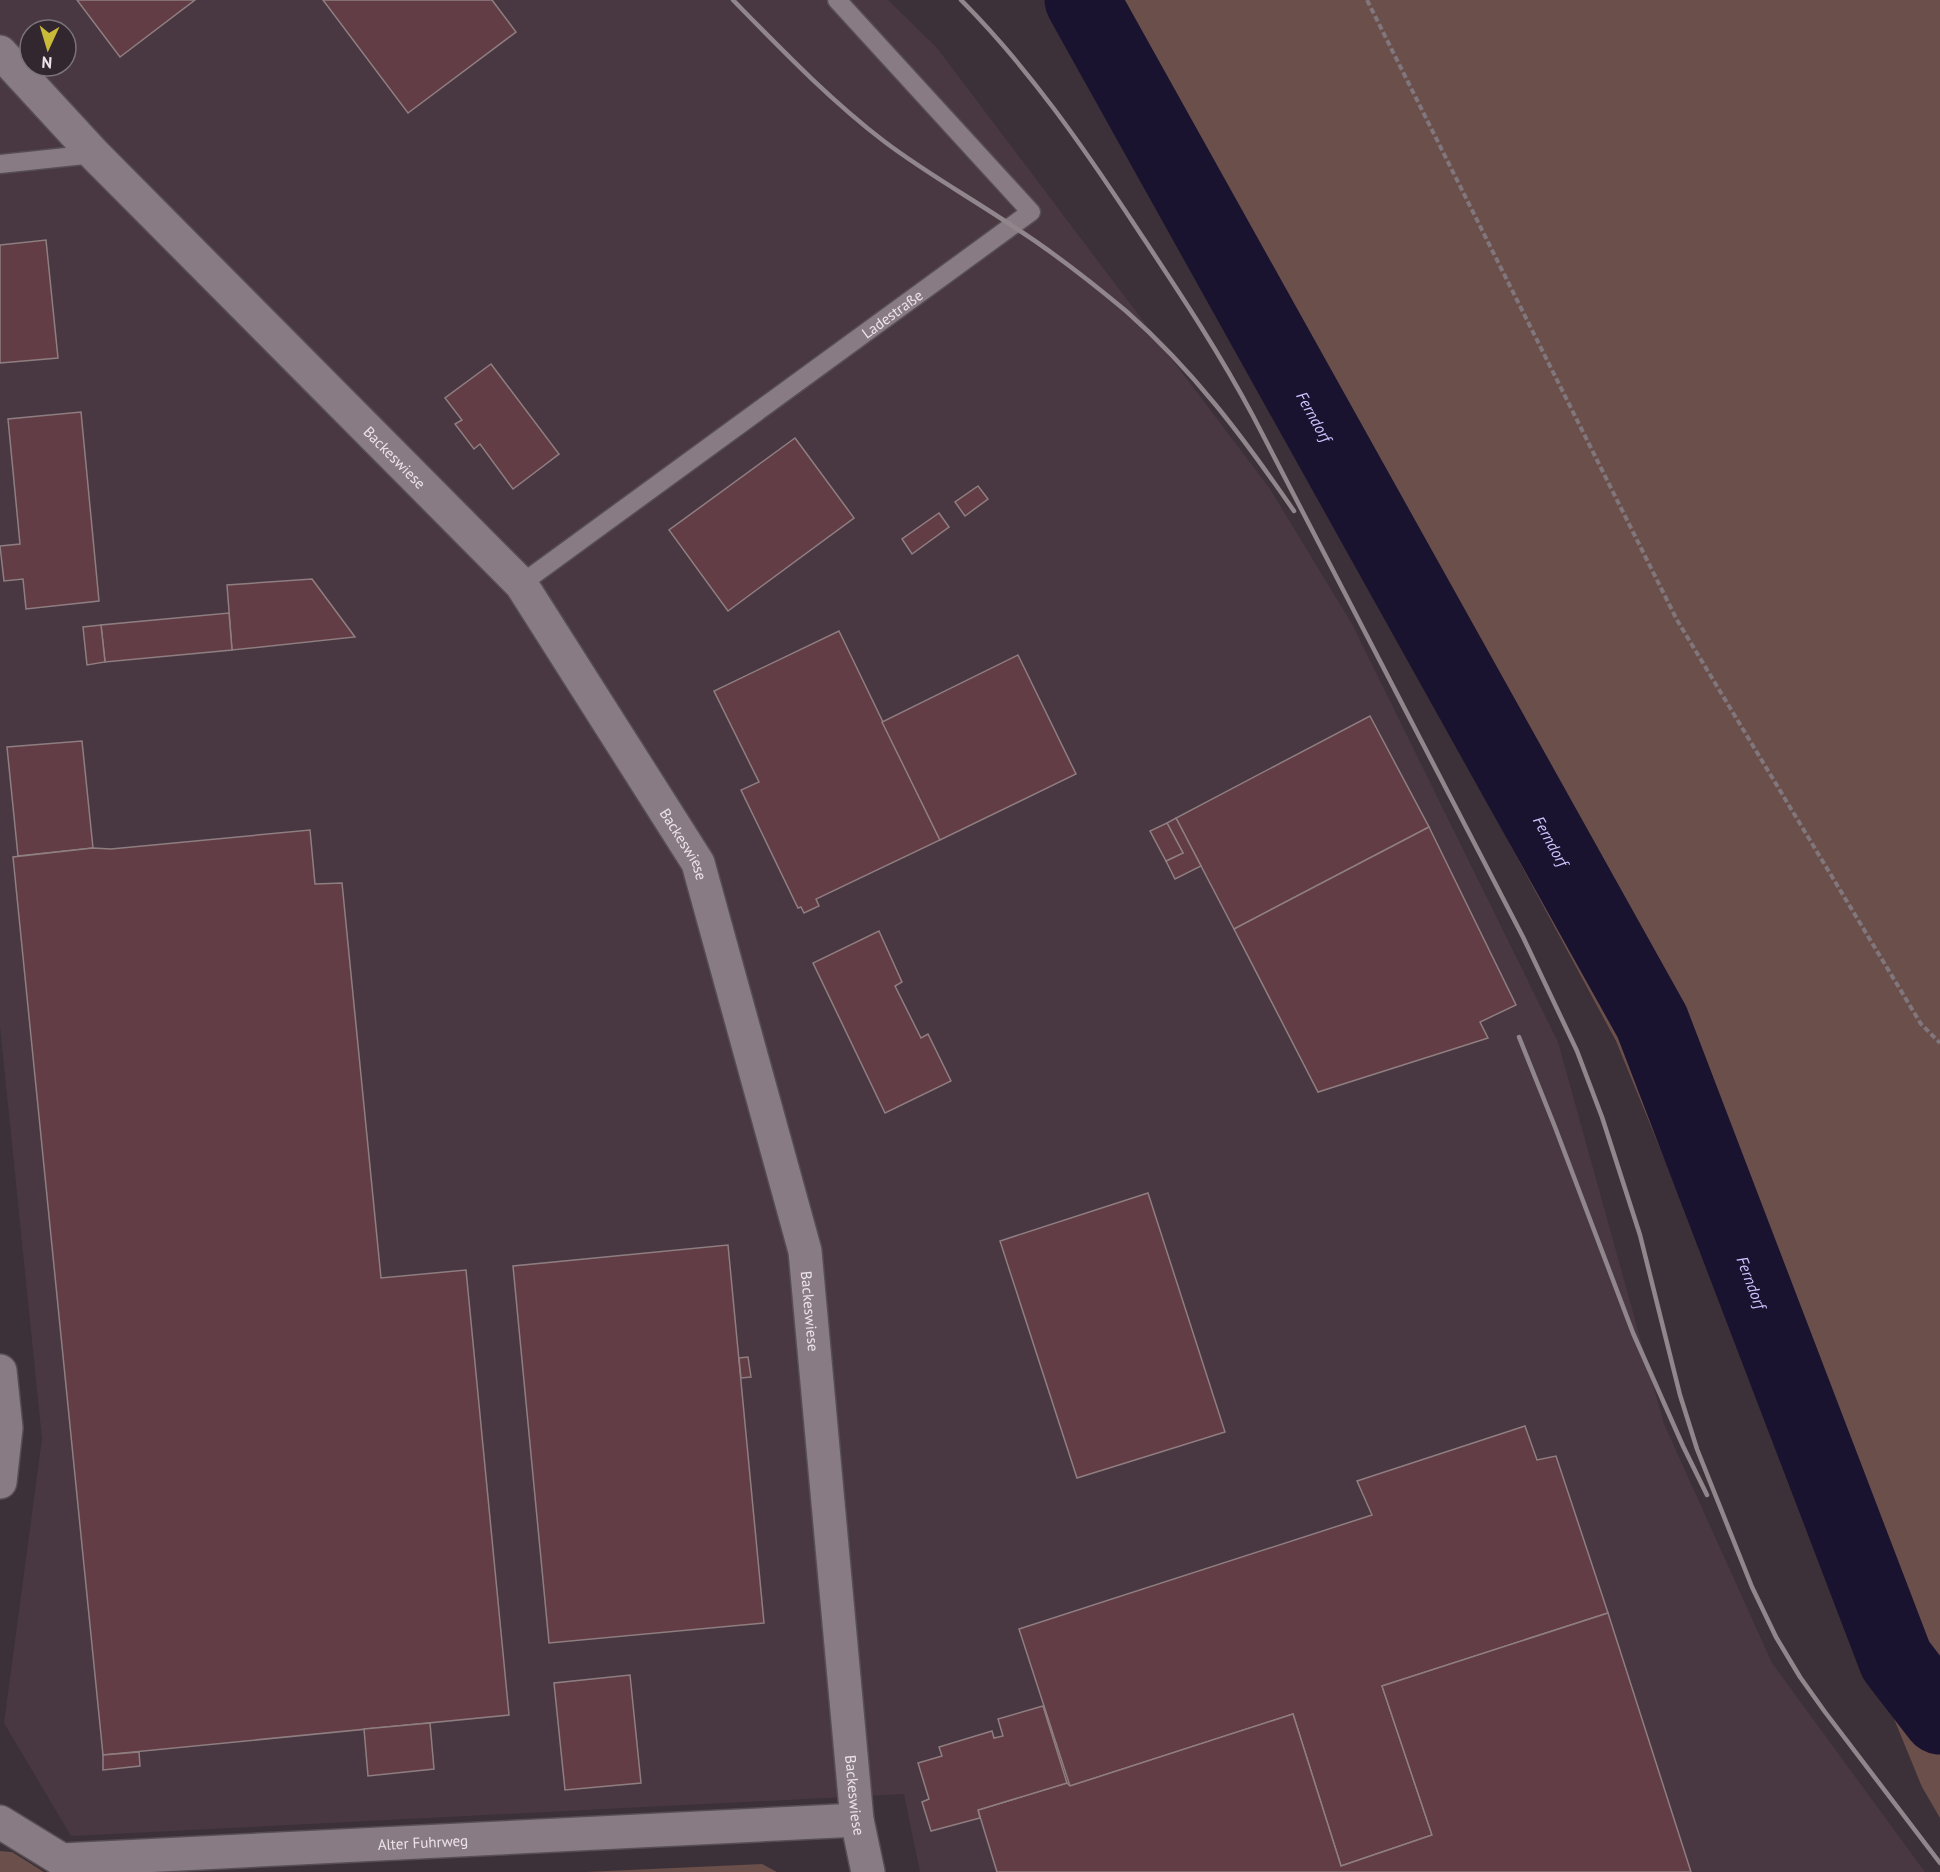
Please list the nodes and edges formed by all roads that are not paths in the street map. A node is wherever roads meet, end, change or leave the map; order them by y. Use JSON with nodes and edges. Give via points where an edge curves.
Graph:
{"nodes":[{"id":1,"x":837,"y":0,"type":"edge"},
{"id":2,"x":0,"y":52,"type":"edge"},
{"id":3,"x":94,"y":154,"type":"junction"},
{"id":4,"x":0,"y":164,"type":"edge"},
{"id":5,"x":521,"y":584,"type":"junction"},
{"id":6,"x":0,"y":1371,"type":"edge"},
{"id":7,"x":0,"y":1482,"type":"edge"},
{"id":8,"x":857,"y":1820,"type":"junction"},
{"id":9,"x":0,"y":1822,"type":"edge"},
{"id":10,"x":868,"y":1872,"type":"edge"}],
"edges":[{"from":1,"to":5,"type":"lane","name":"Ladestraße","via":[[1031,212]]},
{"from":2,"to":3,"type":"street","name":"Backeswiese"},
{"from":3,"to":4,"type":"lane"},
{"from":3,"to":5,"type":"street","name":"Backeswiese"},
{"from":5,"to":8,"type":"street","name":"Backeswiese","via":[[698,863],[805,1251]]},
{"from":6,"to":7,"type":"street","via":[[6,1428]]},
{"from":8,"to":9,"type":"street","name":"Alter Fuhrweg","via":[[62,1860]]},
{"from":8,"to":10,"type":"street","name":"Backeswiese"}]}
